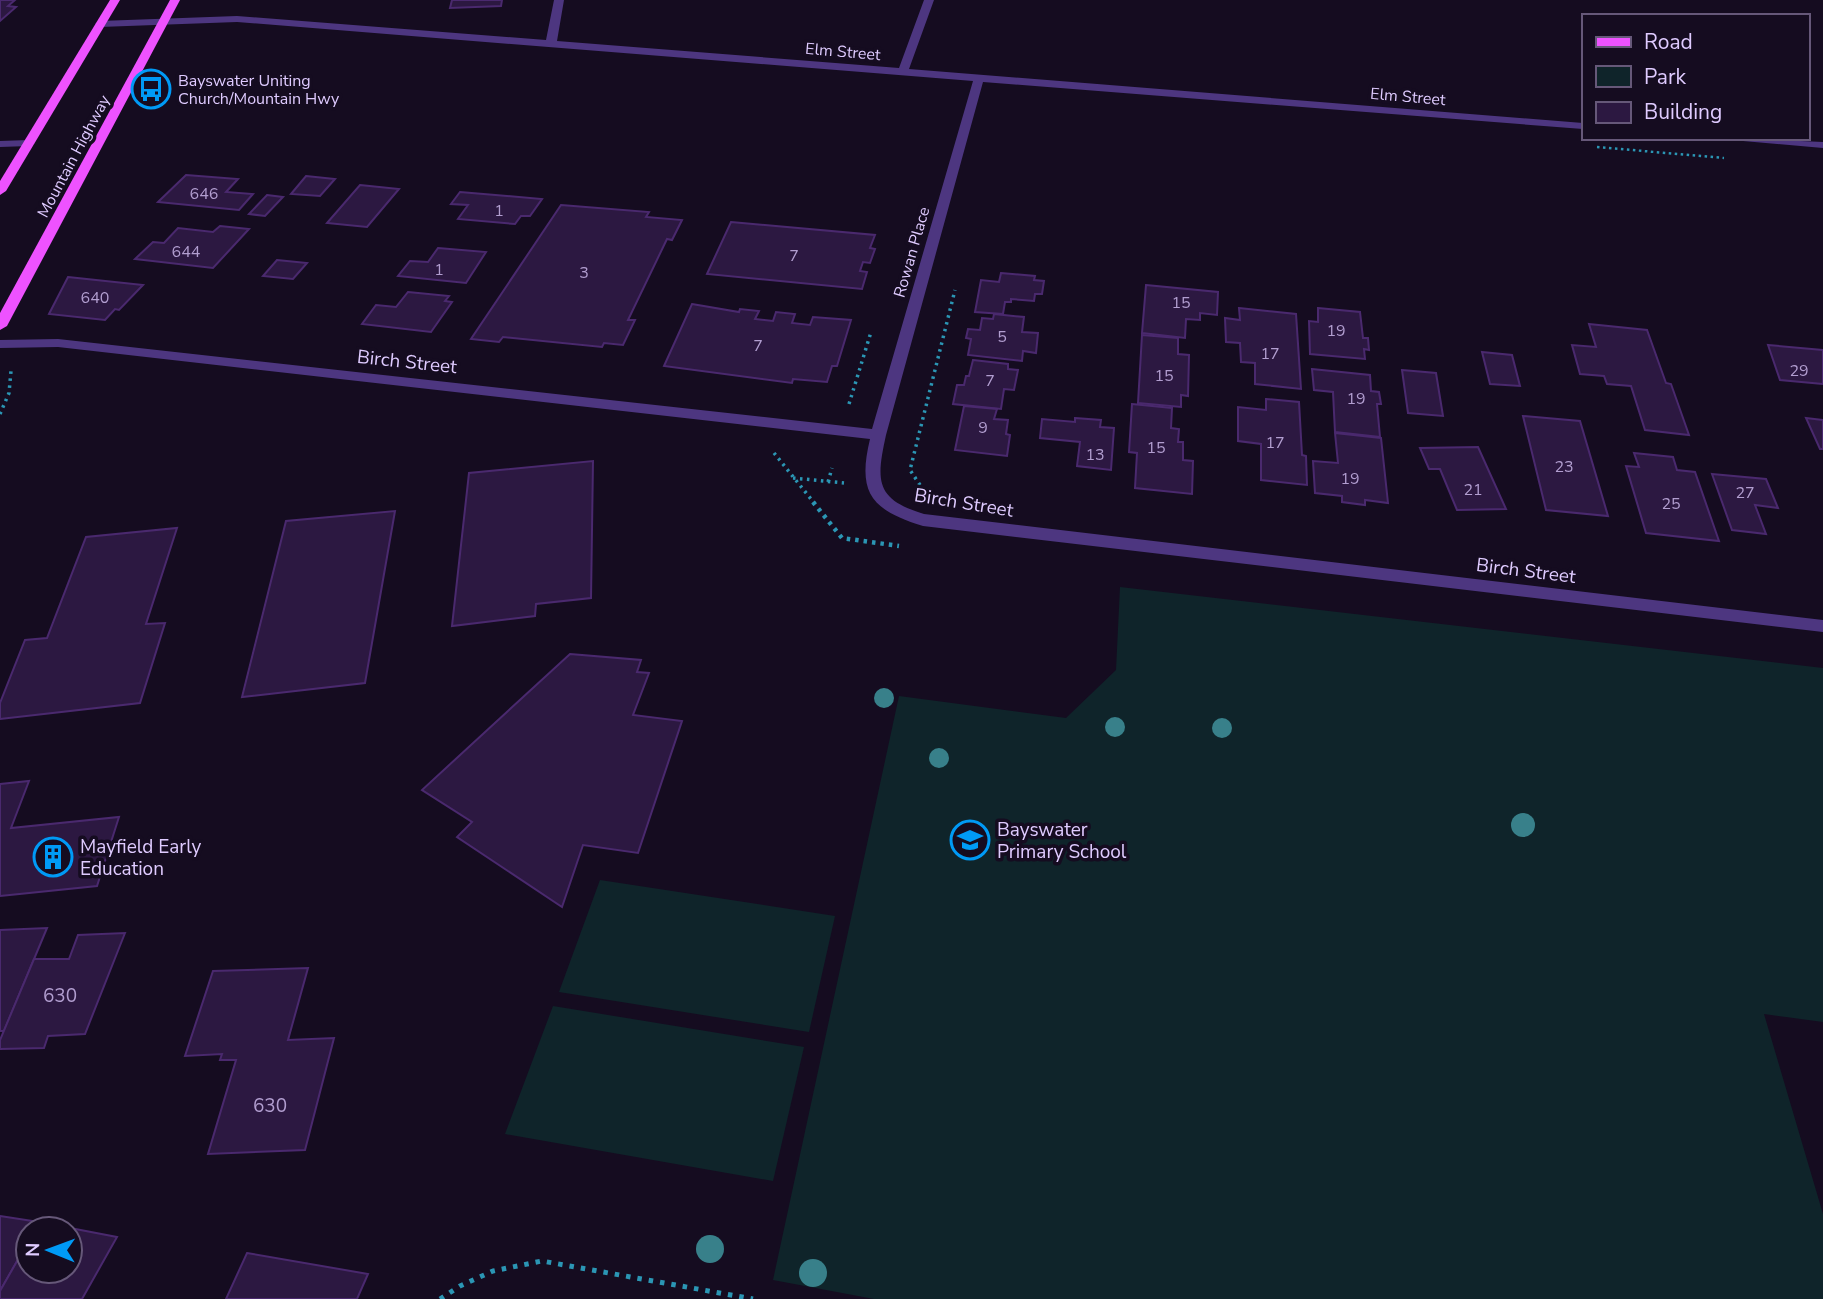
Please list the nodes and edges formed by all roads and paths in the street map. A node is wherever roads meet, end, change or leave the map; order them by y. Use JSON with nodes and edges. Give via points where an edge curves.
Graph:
{"nodes":[{"id":1,"x":115,"y":0,"type":"edge"},
{"id":2,"x":175,"y":0,"type":"edge"},
{"id":3,"x":559,"y":0,"type":"edge"},
{"id":4,"x":929,"y":0,"type":"edge"},
{"id":5,"x":164,"y":21,"type":"junction"},
{"id":6,"x":100,"y":24,"type":"junction"},
{"id":7,"x":551,"y":43,"type":"junction"},
{"id":8,"x":903,"y":71,"type":"junction"},
{"id":9,"x":979,"y":78,"type":"junction"},
{"id":10,"x":1582,"y":126,"type":"edge"},
{"id":11,"x":1766,"y":140,"type":"edge"},
{"id":12,"x":0,"y":144,"type":"edge"},
{"id":13,"x":29,"y":144,"type":"junction"},
{"id":14,"x":1823,"y":145,"type":"edge"},
{"id":15,"x":0,"y":191,"type":"edge"},
{"id":16,"x":956,"y":285,"type":"dead end"},
{"id":17,"x":0,"y":326,"type":"edge"},
{"id":18,"x":0,"y":344,"type":"edge"},
{"id":19,"x":11,"y":367,"type":"dead end"},
{"id":20,"x":0,"y":414,"type":"edge"},
{"id":21,"x":878,"y":435,"type":"junction"},
{"id":22,"x":832,"y":468,"type":"dead end"},
{"id":23,"x":792,"y":478,"type":"dead end"},
{"id":24,"x":828,"y":481,"type":"junction"},
{"id":25,"x":845,"y":483,"type":"dead end"},
{"id":26,"x":927,"y":492,"type":"dead end"},
{"id":27,"x":1823,"y":626,"type":"edge"},
{"id":28,"x":440,"y":1299,"type":"edge"},
{"id":29,"x":752,"y":1299,"type":"edge"}],
"edges":[{"from":1,"to":6,"type":"main road"},
{"from":2,"to":5,"type":"main road","name":"Mountain Highway"},
{"from":3,"to":7,"type":"street"},
{"from":4,"to":8,"type":"street"},
{"from":5,"to":6,"type":"street","name":"Elm Street"},
{"from":5,"to":7,"type":"street","name":"Elm Street","via":[[237,19]]},
{"from":5,"to":17,"type":"main road","name":"Mountain Highway"},
{"from":6,"to":13,"type":"main road"},
{"from":7,"to":8,"type":"street","name":"Elm Street"},
{"from":8,"to":9,"type":"street","name":"Elm Street"},
{"from":9,"to":10,"type":"street","name":"Elm Street"},
{"from":9,"to":21,"type":"street","name":"Rowan Place"},
{"from":11,"to":14,"type":"street"},
{"from":12,"to":13,"type":"street"},
{"from":13,"to":15,"type":"main road"},
{"from":16,"to":26,"type":"path","via":[[910,470]]},
{"from":18,"to":21,"type":"street","name":"Birch Street","via":[[58,343]]},
{"from":19,"to":20,"type":"path","via":[[9,393]]},
{"from":21,"to":27,"type":"street","name":"Birch Street","via":[[870,468],[873,486],[886,504],[923,520]]},
{"from":22,"to":24,"type":"path"},
{"from":23,"to":24,"type":"path"},
{"from":24,"to":25,"type":"path"},
{"from":28,"to":29,"type":"path","via":[[493,1271],[542,1261]]}]}
